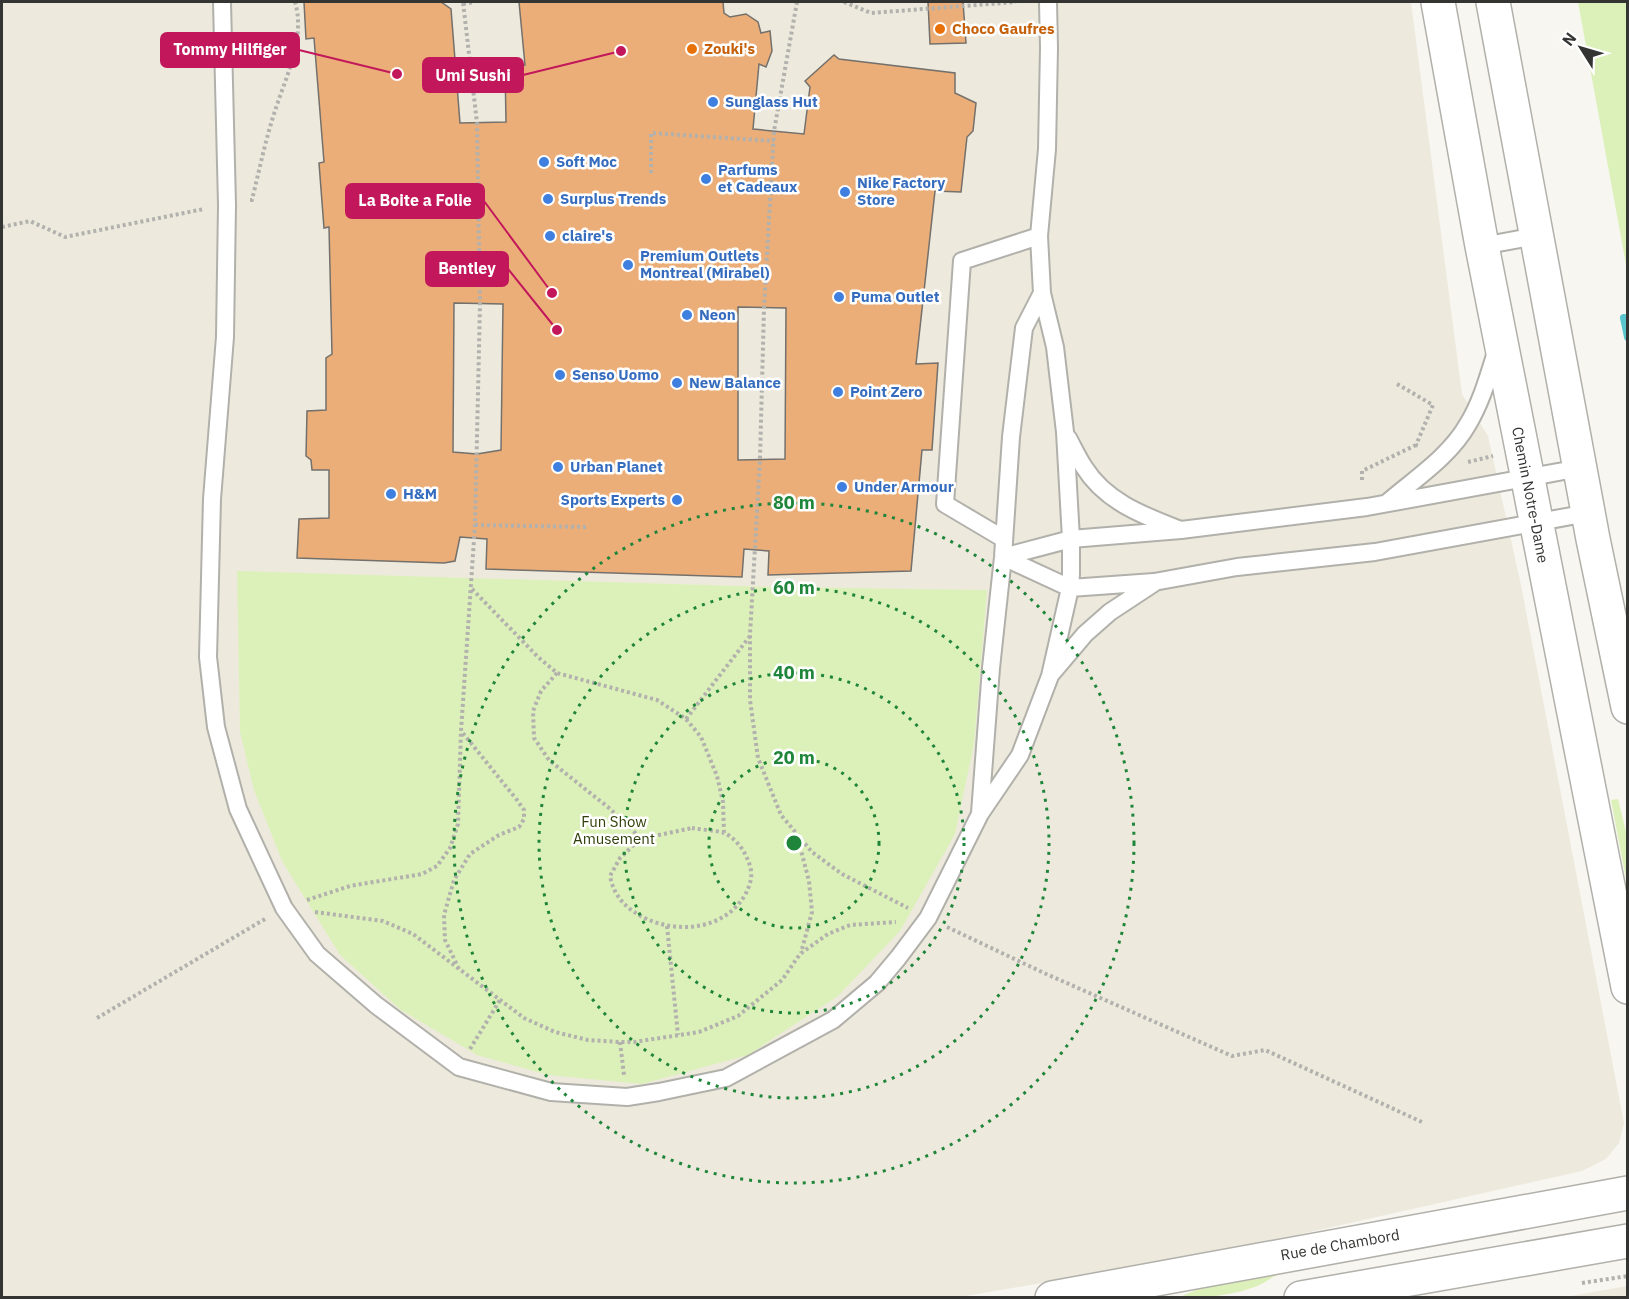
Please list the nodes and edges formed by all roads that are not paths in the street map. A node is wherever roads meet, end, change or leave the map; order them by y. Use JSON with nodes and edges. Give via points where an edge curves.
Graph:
{"nodes":[{"id":1,"x":222,"y":2,"type":"edge"},
{"id":2,"x":1048,"y":2,"type":"edge"},
{"id":3,"x":1438,"y":2,"type":"edge"},
{"id":4,"x":1492,"y":2,"type":"edge"},
{"id":5,"x":1039,"y":236,"type":"junction"},
{"id":6,"x":1536,"y":236,"type":"junction"},
{"id":7,"x":1482,"y":246,"type":"junction"},
{"id":8,"x":1042,"y":293,"type":"junction"},
{"id":9,"x":1500,"y":340,"type":"junction"},
{"id":10,"x":1065,"y":432,"type":"junction"},
{"id":11,"x":1580,"y":468,"type":"junction"},
{"id":12,"x":1527,"y":477,"type":"junction"},
{"id":13,"x":1387,"y":503,"type":"junction"},
{"id":14,"x":1588,"y":513,"type":"junction"},
{"id":15,"x":1535,"y":522,"type":"junction"},
{"id":16,"x":1181,"y":530,"type":"junction"},
{"id":17,"x":1004,"y":539,"type":"junction"},
{"id":18,"x":1071,"y":539,"type":"junction"},
{"id":19,"x":1003,"y":556,"type":"junction"},
{"id":20,"x":1154,"y":582,"type":"junction"},
{"id":21,"x":1070,"y":588,"type":"junction"},
{"id":22,"x":1050,"y":676,"type":"junction"},
{"id":23,"x":1628,"y":707,"type":"edge"},
{"id":24,"x":980,"y":814,"type":"junction"},
{"id":25,"x":1628,"y":987,"type":"edge"},
{"id":26,"x":1628,"y":1192,"type":"edge"},
{"id":27,"x":1628,"y":1241,"type":"edge"},
{"id":28,"x":1052,"y":1298,"type":"edge"},
{"id":29,"x":1301,"y":1298,"type":"edge"}],
"edges":[{"from":1,"to":24,"type":"lane","via":[[225,337],[212,499],[208,657],[216,727],[238,809],[284,908],[317,954],[376,1005],[459,1067],[551,1092],[627,1097],[726,1078],[833,1020],[877,983],[928,918]]},
{"from":2,"to":5,"type":"lane","via":[[1047,149]]},
{"from":3,"to":7,"type":"street","name":"Chemin Notre-Dame"},
{"from":4,"to":6,"type":"street"},
{"from":5,"to":8,"type":"lane"},
{"from":5,"to":17,"type":"lane","via":[[962,261],[945,504]]},
{"from":6,"to":7,"type":"lane"},
{"from":6,"to":11,"type":"street"},
{"from":7,"to":9,"type":"street","name":"Chemin Notre-Dame"},
{"from":8,"to":10,"type":"lane","via":[[1055,347]]},
{"from":8,"to":17,"type":"lane","via":[[1024,328]]},
{"from":9,"to":12,"type":"street","name":"Chemin Notre-Dame"},
{"from":9,"to":13,"type":"lane","via":[[1468,424],[1443,455]]},
{"from":10,"to":16,"type":"lane","via":[[1083,467],[1105,492],[1135,512]]},
{"from":10,"to":18,"type":"lane"},
{"from":11,"to":12,"type":"lane"},
{"from":11,"to":14,"type":"street"},
{"from":12,"to":13,"type":"lane"},
{"from":12,"to":15,"type":"street","name":"Chemin Notre-Dame"},
{"from":13,"to":16,"type":"lane"},
{"from":14,"to":15,"type":"lane"},
{"from":14,"to":23,"type":"street"},
{"from":15,"to":20,"type":"lane","via":[[1375,552],[1237,567]]},
{"from":15,"to":25,"type":"street","name":"Chemin Notre-Dame"},
{"from":16,"to":18,"type":"lane"},
{"from":17,"to":19,"type":"lane"},
{"from":18,"to":19,"type":"lane"},
{"from":18,"to":21,"type":"lane"},
{"from":19,"to":21,"type":"lane"},
{"from":19,"to":24,"type":"lane"},
{"from":20,"to":21,"type":"lane"},
{"from":20,"to":22,"type":"lane","via":[[1085,634]]},
{"from":21,"to":22,"type":"lane"},
{"from":22,"to":24,"type":"lane","via":[[1020,755]]},
{"from":26,"to":28,"type":"street","name":"Rue de Chambord"},
{"from":27,"to":29,"type":"street"}]}
